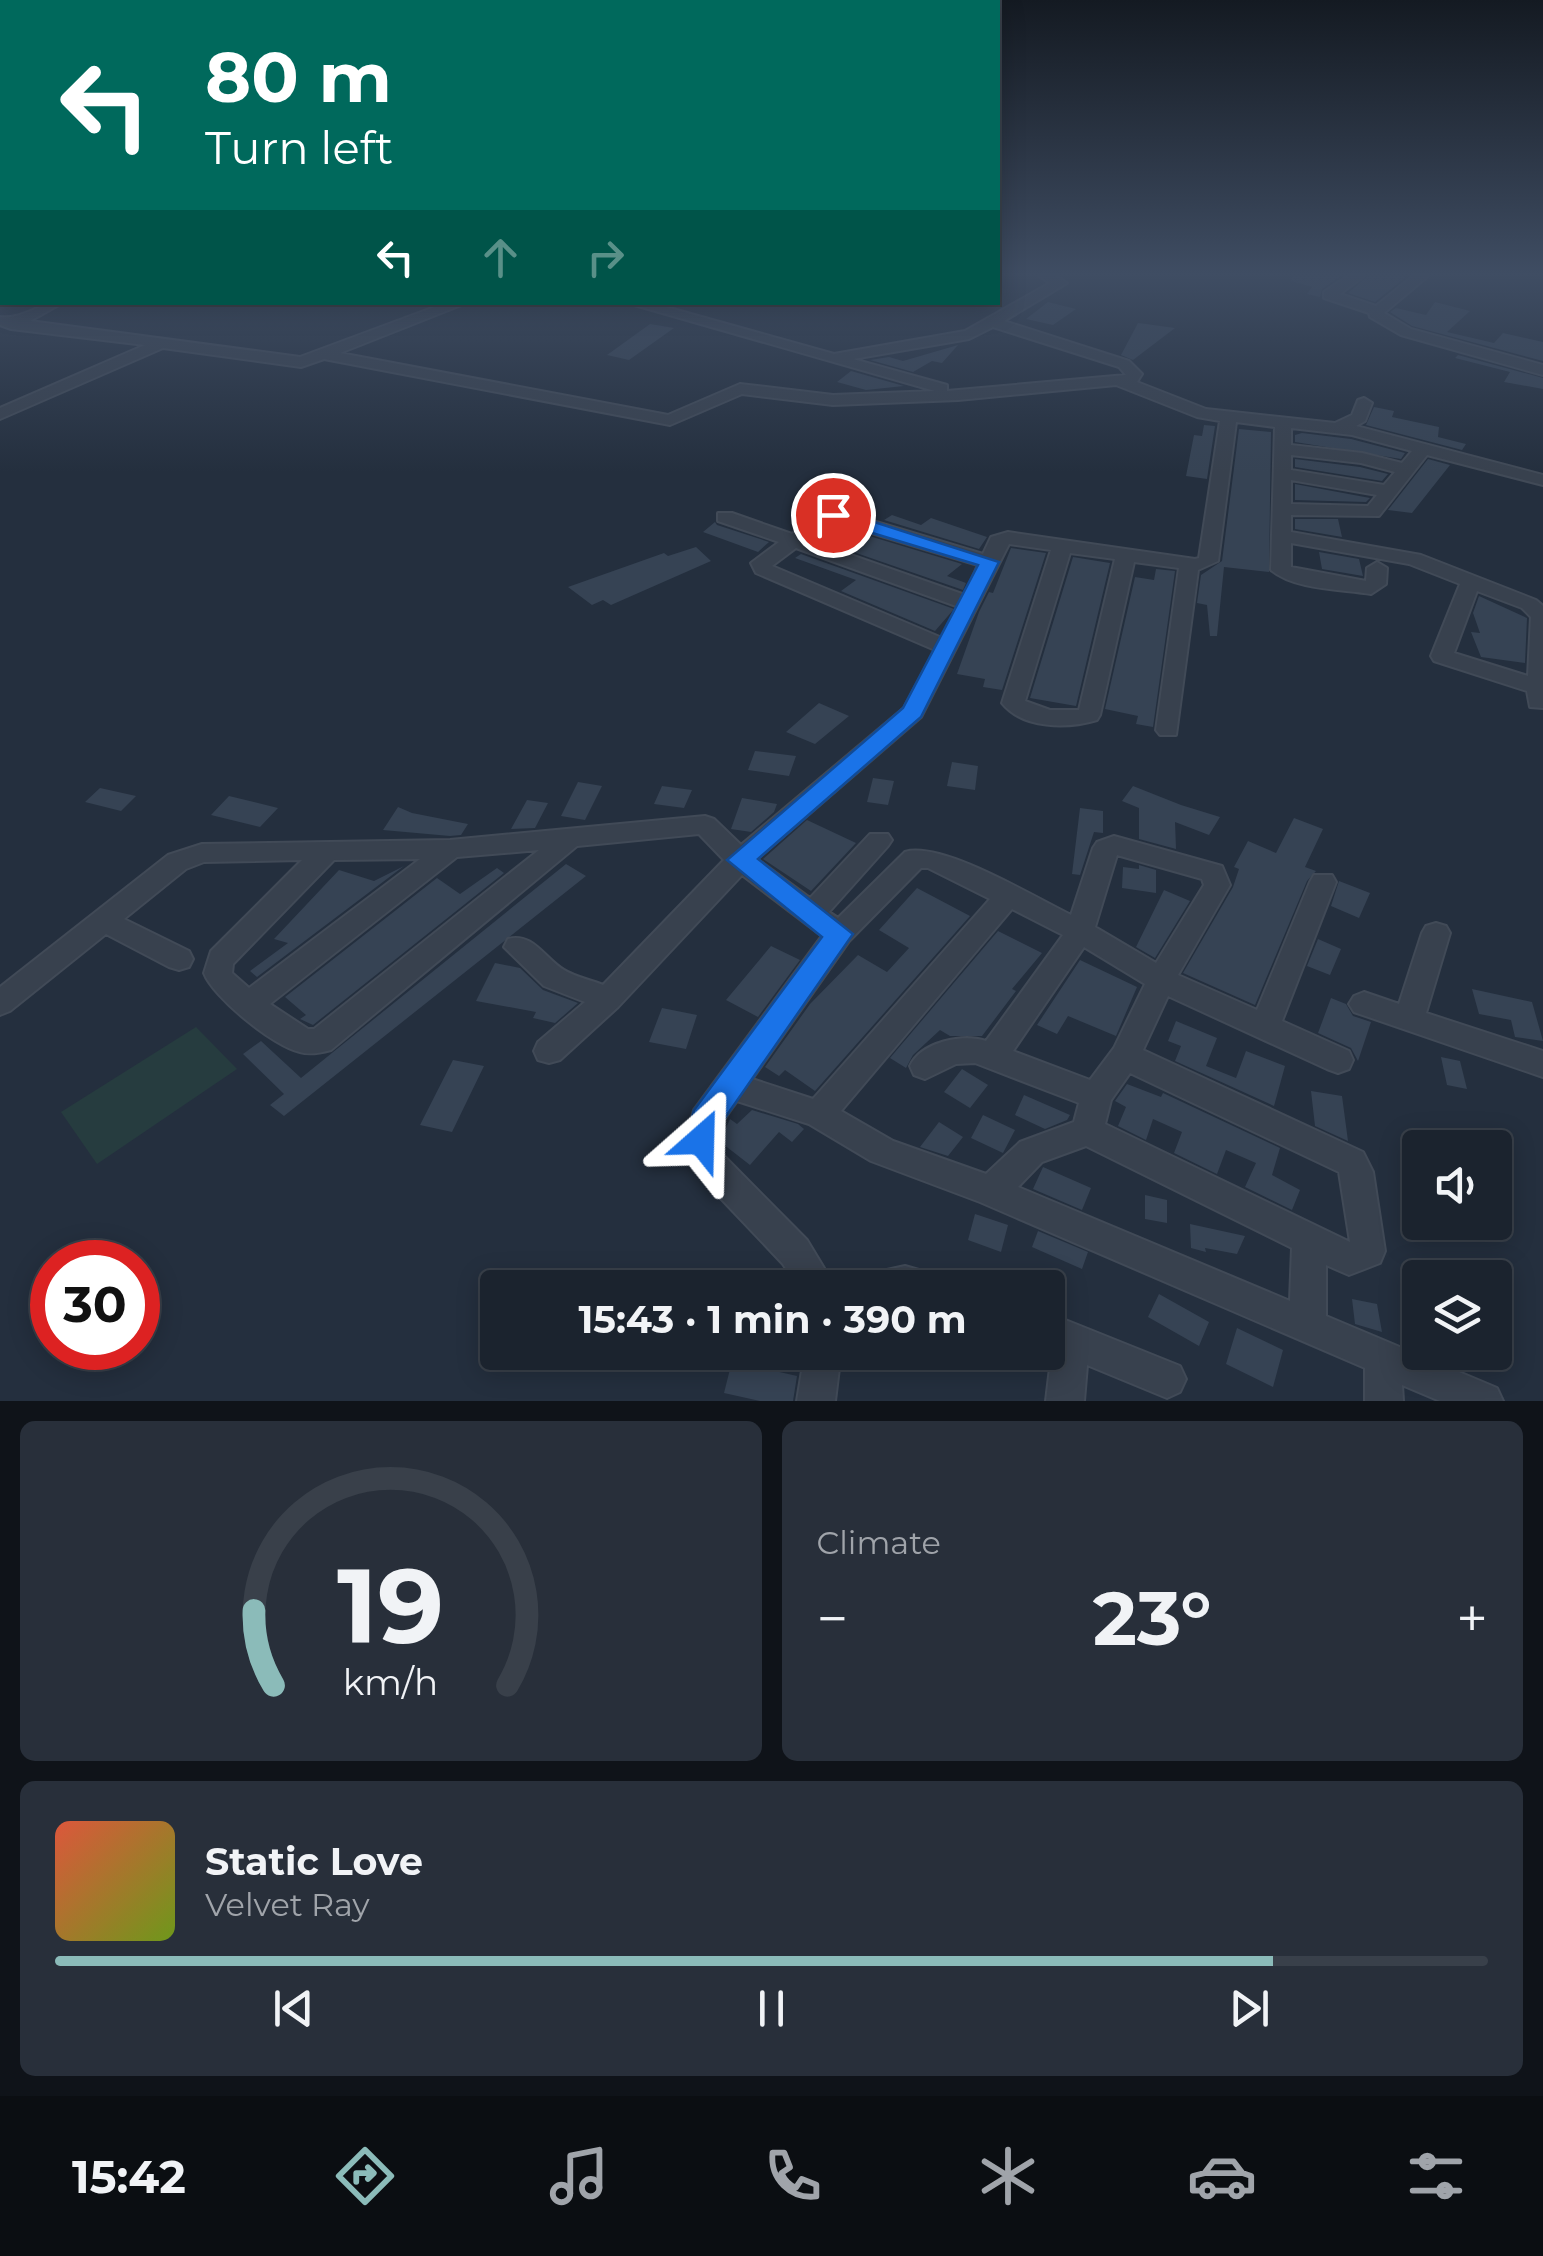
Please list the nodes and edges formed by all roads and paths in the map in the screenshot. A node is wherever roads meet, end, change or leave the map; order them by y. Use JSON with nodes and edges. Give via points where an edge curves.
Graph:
{"nodes":[{"id":1,"x":159,"y":341,"type":"edge"},
{"id":2,"x":357,"y":341,"type":"edge"},
{"id":3,"x":771,"y":341,"type":"edge"},
{"id":4,"x":933,"y":341,"type":"edge"},
{"id":5,"x":1051,"y":341,"type":"edge"},
{"id":6,"x":1439,"y":341,"type":"edge"},
{"id":7,"x":1491,"y":341,"type":"edge"},
{"id":8,"x":164,"y":342,"type":"junction"},
{"id":9,"x":323,"y":354,"type":"junction"},
{"id":10,"x":830,"y":358,"type":"junction"},
{"id":11,"x":1513,"y":362,"type":"junction"},
{"id":12,"x":1543,"y":370,"type":"edge"},
{"id":13,"x":1128,"y":383,"type":"junction"},
{"id":14,"x":964,"y":394,"type":"junction"},
{"id":15,"x":1364,"y":403,"type":"dead end"},
{"id":16,"x":0,"y":414,"type":"edge"},
{"id":17,"x":1228,"y":420,"type":"junction"},
{"id":18,"x":1283,"y":424,"type":"junction"},
{"id":19,"x":1338,"y":428,"type":"junction"},
{"id":20,"x":1423,"y":448,"type":"junction"},
{"id":21,"x":1284,"y":449,"type":"junction"},
{"id":22,"x":1408,"y":470,"type":"junction"},
{"id":23,"x":1286,"y":474,"type":"junction"},
{"id":24,"x":1543,"y":480,"type":"edge"},
{"id":25,"x":1391,"y":492,"type":"junction"},
{"id":26,"x":1285,"y":509,"type":"junction"},
{"id":27,"x":1374,"y":512,"type":"junction"},
{"id":28,"x":725,"y":517,"type":"dead end"},
{"id":29,"x":1283,"y":536,"type":"junction"},
{"id":30,"x":794,"y":540,"type":"junction"},
{"id":31,"x":1062,"y":546,"type":"junction"},
{"id":32,"x":1357,"y":549,"type":"junction"},
{"id":33,"x":1126,"y":555,"type":"junction"},
{"id":34,"x":990,"y":562,"type":"junction"},
{"id":35,"x":1189,"y":564,"type":"junction"},
{"id":36,"x":1377,"y":568,"type":"dead end"},
{"id":37,"x":1470,"y":582,"type":"junction"},
{"id":38,"x":971,"y":604,"type":"junction"},
{"id":39,"x":948,"y":648,"type":"junction"},
{"id":40,"x":1168,"y":730,"type":"dead end"},
{"id":41,"x":570,"y":838,"type":"junction"},
{"id":42,"x":879,"y":840,"type":"dead end"},
{"id":43,"x":450,"y":848,"type":"junction"},
{"id":44,"x":326,"y":851,"type":"junction"},
{"id":45,"x":740,"y":860,"type":"junction"},
{"id":46,"x":1323,"y":882,"type":"dead end"},
{"id":47,"x":1006,"y":897,"type":"junction"},
{"id":48,"x":813,"y":912,"type":"junction"},
{"id":49,"x":106,"y":922,"type":"junction"},
{"id":50,"x":1080,"y":931,"type":"junction"},
{"id":51,"x":1436,"y":933,"type":"dead end"},
{"id":52,"x":839,"y":934,"type":"junction"},
{"id":53,"x":518,"y":947,"type":"dead end"},
{"id":54,"x":180,"y":959,"type":"dead end"},
{"id":55,"x":1161,"y":980,"type":"junction"},
{"id":56,"x":608,"y":999,"type":"junction"},
{"id":57,"x":250,"y":1002,"type":"junction"},
{"id":58,"x":0,"y":1003,"type":"edge"},
{"id":59,"x":1364,"y":1004,"type":"dead end"},
{"id":60,"x":1409,"y":1019,"type":"junction"},
{"id":61,"x":1264,"y":1028,"type":"junction"},
{"id":62,"x":549,"y":1051,"type":"dead end"},
{"id":63,"x":994,"y":1054,"type":"junction"},
{"id":64,"x":1125,"y":1056,"type":"junction"},
{"id":65,"x":1338,"y":1060,"type":"dead end"},
{"id":66,"x":1543,"y":1064,"type":"edge"},
{"id":67,"x":925,"y":1066,"type":"dead end"},
{"id":68,"x":729,"y":1085,"type":"junction"},
{"id":69,"x":1096,"y":1096,"type":"junction"},
{"id":70,"x":819,"y":1114,"type":"junction"},
{"id":71,"x":1088,"y":1131,"type":"junction"},
{"id":72,"x":991,"y":1191,"type":"junction"},
{"id":73,"x":1309,"y":1240,"type":"junction"},
{"id":74,"x":806,"y":1270,"type":"edge"},
{"id":75,"x":1308,"y":1326,"type":"junction"},
{"id":76,"x":1065,"y":1338,"type":"edge"},
{"id":77,"x":1383,"y":1361,"type":"junction"},
{"id":78,"x":820,"y":1370,"type":"edge"},
{"id":79,"x":1063,"y":1370,"type":"edge"},
{"id":80,"x":1167,"y":1379,"type":"dead end"},
{"id":81,"x":816,"y":1401,"type":"edge"},
{"id":82,"x":1065,"y":1401,"type":"edge"},
{"id":83,"x":1384,"y":1401,"type":"edge"},
{"id":84,"x":1484,"y":1401,"type":"edge"}],
"edges":[{"from":1,"to":8,"type":"street"},
{"from":2,"to":9,"type":"street"},
{"from":3,"to":10,"type":"street"},
{"from":4,"to":10,"type":"street"},
{"from":5,"to":13,"type":"street","via":[[1124,364],[1134,374]]},
{"from":6,"to":11,"type":"street"},
{"from":7,"to":11,"type":"street","via":[[1516,348]]},
{"from":8,"to":9,"type":"street","via":[[301,362]]},
{"from":8,"to":16,"type":"street"},
{"from":9,"to":14,"type":"street","via":[[659,420],[680,419],[729,392],[754,388],[826,400]]},
{"from":10,"to":14,"type":"street"},
{"from":11,"to":12,"type":"street"},
{"from":13,"to":14,"type":"street","via":[[1088,380]]},
{"from":13,"to":17,"type":"street"},
{"from":15,"to":19,"type":"street","via":[[1359,418]]},
{"from":17,"to":18,"type":"street"},
{"from":17,"to":35,"type":"street","via":[[1208,561]]},
{"from":18,"to":19,"type":"street"},
{"from":18,"to":21,"type":"street"},
{"from":19,"to":20,"type":"street"},
{"from":20,"to":22,"type":"street"},
{"from":20,"to":24,"type":"street"},
{"from":21,"to":22,"type":"street"},
{"from":21,"to":23,"type":"street"},
{"from":22,"to":25,"type":"street"},
{"from":23,"to":25,"type":"street"},
{"from":23,"to":26,"type":"street"},
{"from":25,"to":27,"type":"street"},
{"from":26,"to":27,"type":"street"},
{"from":26,"to":29,"type":"street"},
{"from":27,"to":32,"type":"street"},
{"from":28,"to":30,"type":"street"},
{"from":29,"to":32,"type":"street"},
{"from":29,"to":36,"type":"street","via":[[1280,568],[1292,575],[1371,588]]},
{"from":30,"to":34,"type":"street","via":[[842,516]]},
{"from":30,"to":38,"type":"street"},
{"from":30,"to":39,"type":"street","via":[[761,563],[763,570]]},
{"from":31,"to":33,"type":"street"},
{"from":31,"to":33,"type":"street","via":[[1014,703],[1076,719],[1089,715]]},
{"from":31,"to":34,"type":"street","via":[[1002,539]]},
{"from":32,"to":37,"type":"street","via":[[1414,559]]},
{"from":33,"to":35,"type":"street"},
{"from":34,"to":38,"type":"street"},
{"from":35,"to":40,"type":"street"},
{"from":37,"to":37,"type":"street","via":[[1442,656],[1538,694],[1541,616]]},
{"from":38,"to":39,"type":"street"},
{"from":39,"to":45,"type":"street","via":[[913,712]]},
{"from":41,"to":43,"type":"street"},
{"from":41,"to":45,"type":"street","via":[[705,825]]},
{"from":41,"to":57,"type":"street","via":[[320,1041],[302,1042]]},
{"from":42,"to":48,"type":"street"},
{"from":43,"to":44,"type":"street"},
{"from":43,"to":57,"type":"street"},
{"from":44,"to":49,"type":"street","via":[[202,853],[177,862]]},
{"from":44,"to":57,"type":"street","via":[[222,959],[220,979]]},
{"from":45,"to":48,"type":"street"},
{"from":45,"to":56,"type":"street"},
{"from":46,"to":61,"type":"street"},
{"from":47,"to":50,"type":"street"},
{"from":47,"to":52,"type":"street","via":[[932,859],[914,859]]},
{"from":47,"to":70,"type":"street"},
{"from":48,"to":52,"type":"street"},
{"from":49,"to":54,"type":"street"},
{"from":49,"to":58,"type":"street"},
{"from":50,"to":55,"type":"street"},
{"from":50,"to":55,"type":"street","via":[[1106,848],[1212,874],[1217,885]]},
{"from":50,"to":63,"type":"street"},
{"from":51,"to":60,"type":"street"},
{"from":52,"to":68,"type":"street"},
{"from":53,"to":56,"type":"street","via":[[554,978]]},
{"from":55,"to":61,"type":"street"},
{"from":55,"to":64,"type":"street"},
{"from":56,"to":62,"type":"street"},
{"from":59,"to":60,"type":"street"},
{"from":60,"to":66,"type":"street"},
{"from":61,"to":65,"type":"street"},
{"from":63,"to":67,"type":"street","via":[[950,1052]]},
{"from":63,"to":69,"type":"street"},
{"from":64,"to":69,"type":"street"},
{"from":64,"to":73,"type":"street","via":[[1350,1162],[1368,1252],[1349,1260]]},
{"from":68,"to":70,"type":"street"},
{"from":68,"to":74,"type":"street","via":[[705,1120],[705,1160]]},
{"from":69,"to":71,"type":"street"},
{"from":70,"to":72,"type":"street","via":[[882,1151]]},
{"from":71,"to":72,"type":"street","via":[[1031,1152]]},
{"from":71,"to":73,"type":"street"},
{"from":72,"to":75,"type":"street"},
{"from":73,"to":75,"type":"street"},
{"from":75,"to":77,"type":"street"},
{"from":76,"to":80,"type":"street"},
{"from":77,"to":83,"type":"street"},
{"from":77,"to":84,"type":"street"},
{"from":78,"to":81,"type":"street"},
{"from":79,"to":82,"type":"street"}]}
